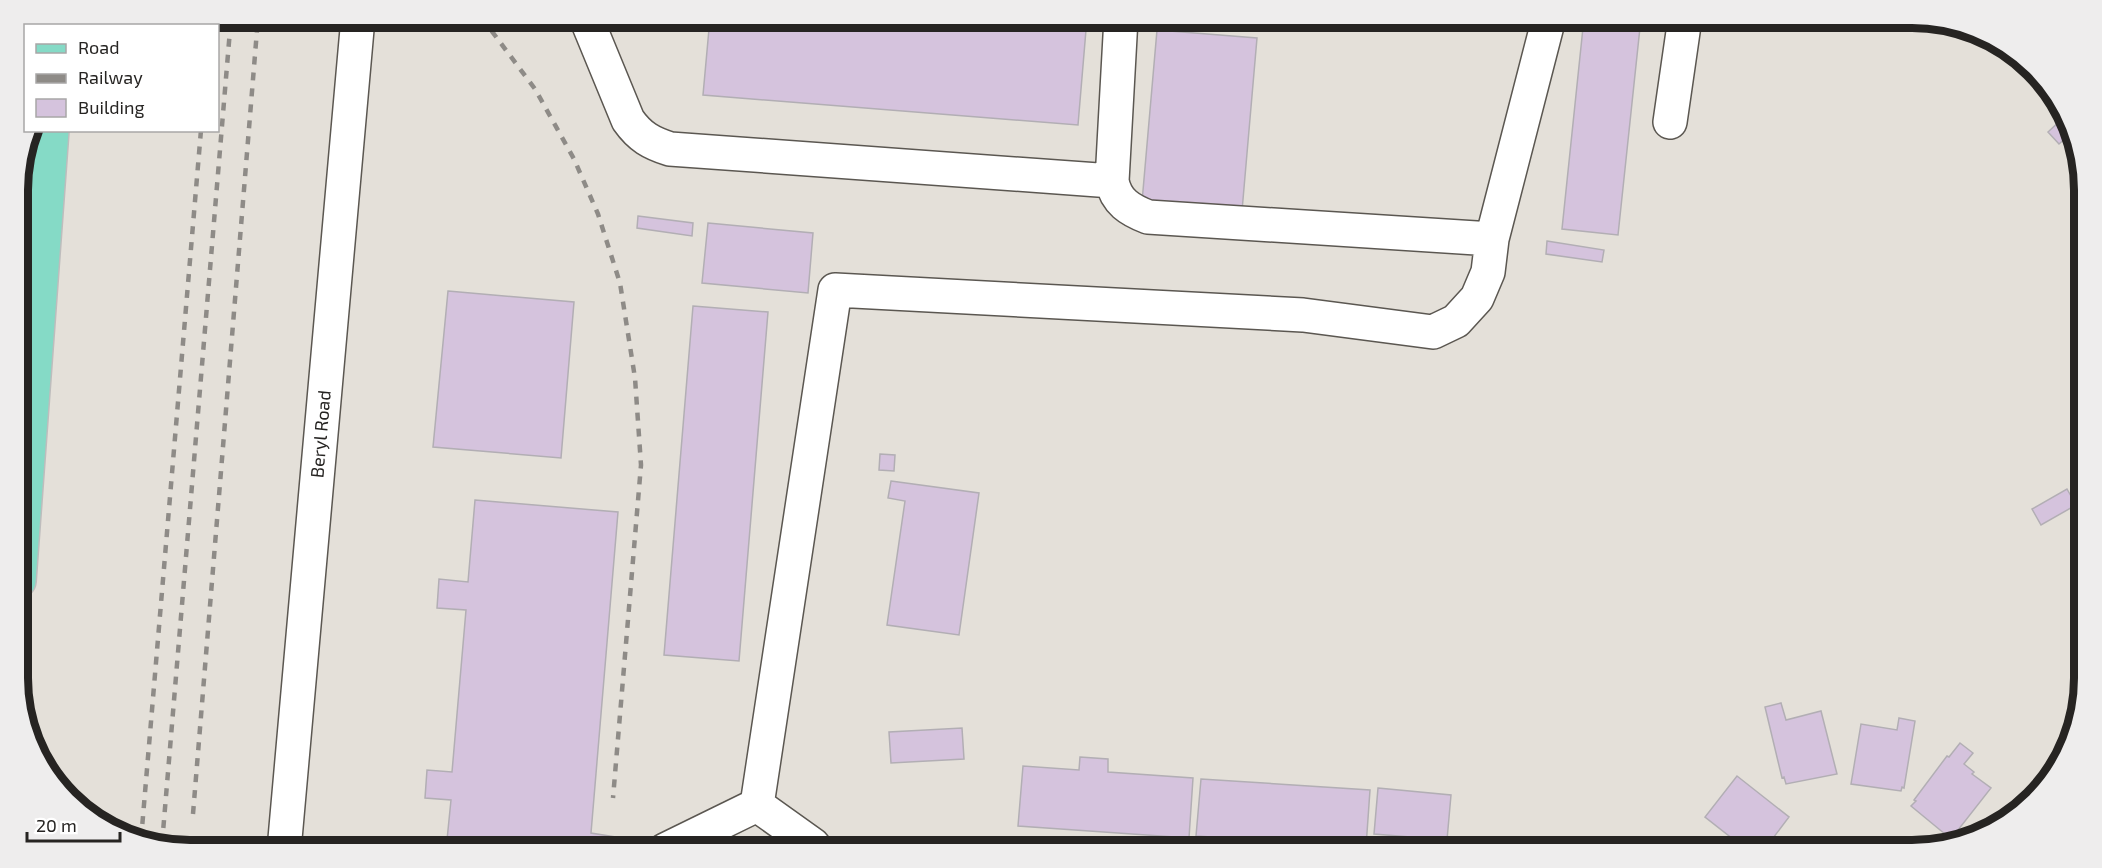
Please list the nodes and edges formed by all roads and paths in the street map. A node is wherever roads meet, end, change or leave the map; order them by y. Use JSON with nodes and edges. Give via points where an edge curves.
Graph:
{"nodes":[{"id":1,"x":357,"y":28,"type":"edge"},
{"id":2,"x":590,"y":28,"type":"edge"},
{"id":3,"x":1120,"y":28,"type":"edge"},
{"id":4,"x":1546,"y":28,"type":"edge"},
{"id":5,"x":1684,"y":28,"type":"edge"},
{"id":6,"x":1670,"y":122,"type":"dead end"},
{"id":7,"x":52,"y":132,"type":"edge"},
{"id":8,"x":1112,"y":181,"type":"junction"},
{"id":9,"x":1492,"y":239,"type":"junction"},
{"id":10,"x":28,"y":452,"type":"edge"},
{"id":11,"x":757,"y":805,"type":"junction"},
{"id":12,"x":285,"y":840,"type":"edge"},
{"id":13,"x":686,"y":840,"type":"edge"},
{"id":14,"x":806,"y":840,"type":"edge"}],
"edges":[{"from":1,"to":12,"type":"street","name":"Beryl Road"},
{"from":2,"to":8,"type":"street","via":[[628,120],[639,135],[670,149]]},
{"from":3,"to":8,"type":"street"},
{"from":4,"to":9,"type":"street"},
{"from":5,"to":6,"type":"street"},
{"from":7,"to":10,"type":"main road"},
{"from":8,"to":9,"type":"street","via":[[1118,198],[1148,217]]},
{"from":9,"to":11,"type":"street","via":[[1488,272],[1477,298],[1456,321],[1433,332],[1303,315],[835,290]]},
{"from":11,"to":13,"type":"street"},
{"from":11,"to":14,"type":"street"}]}
